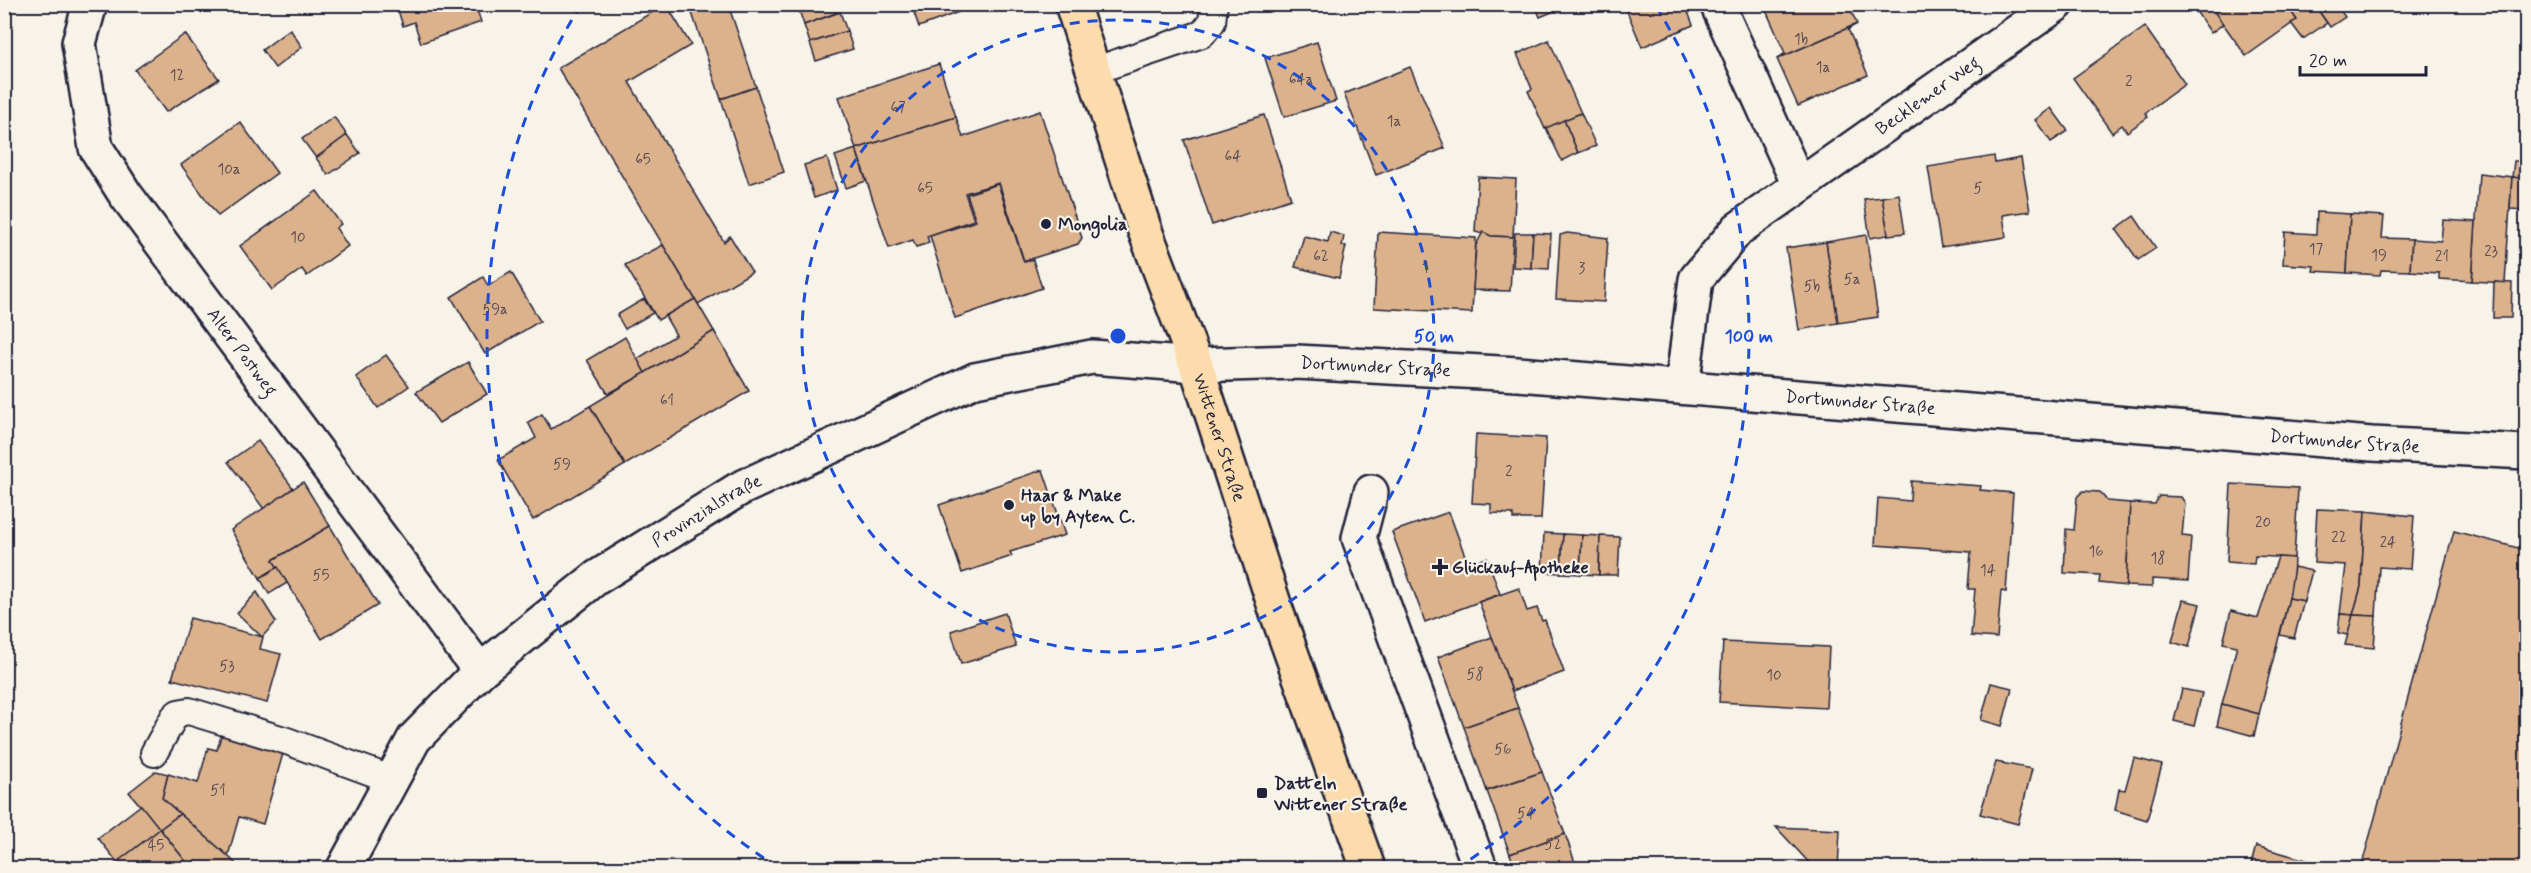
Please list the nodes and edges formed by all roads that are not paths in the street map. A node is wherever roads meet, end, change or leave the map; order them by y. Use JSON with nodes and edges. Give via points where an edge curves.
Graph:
{"nodes":[{"id":1,"x":90,"y":4,"type":"edge"},
{"id":2,"x":1071,"y":4,"type":"edge"},
{"id":3,"x":1214,"y":4,"type":"edge"},
{"id":4,"x":1717,"y":4,"type":"edge"},
{"id":5,"x":2057,"y":4,"type":"edge"},
{"id":6,"x":1093,"y":71,"type":"junction"},
{"id":7,"x":1799,"y":185,"type":"junction"},
{"id":8,"x":1196,"y":365,"type":"junction"},
{"id":9,"x":1682,"y":387,"type":"junction"},
{"id":10,"x":2526,"y":452,"type":"edge"},
{"id":11,"x":1371,"y":492,"type":"dead end"},
{"id":12,"x":480,"y":671,"type":"junction"},
{"id":13,"x":154,"y":753,"type":"dead end"},
{"id":14,"x":393,"y":780,"type":"junction"},
{"id":15,"x":344,"y":868,"type":"edge"},
{"id":16,"x":1368,"y":868,"type":"edge"},
{"id":17,"x":1480,"y":868,"type":"edge"}],
"edges":[{"from":1,"to":12,"type":"main road","name":"Alter Postweg","via":[[79,43],[96,148],[132,203]]},
{"from":2,"to":6,"type":"main road","name":"Wittener Straße"},
{"from":3,"to":6,"type":"lane","via":[[1212,22],[1202,34]]},
{"from":4,"to":7,"type":"main road"},
{"from":5,"to":7,"type":"main road","name":"Becklemer Weg"},
{"from":6,"to":8,"type":"main road","name":"Wittener Straße","via":[[1144,228]]},
{"from":7,"to":9,"type":"main road","name":"Becklemer Weg","via":[[1738,229],[1696,279]]},
{"from":8,"to":9,"type":"main road","name":"Dortmunder Straße","via":[[1297,362]]},
{"from":8,"to":12,"type":"main road","name":"Provinzialstraße","via":[[1092,357],[975,380],[740,489],[596,578]]},
{"from":8,"to":16,"type":"main road","name":"Wittener Straße","via":[[1277,613]]},
{"from":9,"to":10,"type":"main road","name":"Dortmunder Straße","via":[[2372,444]]},
{"from":11,"to":17,"type":"main road","via":[[1359,538]]},
{"from":12,"to":14,"type":"main road","name":"Provinzialstraße","via":[[414,739]]},
{"from":13,"to":14,"type":"lane","via":[[174,717],[189,711]]},
{"from":14,"to":15,"type":"main road","name":"Provinzialstraße"}]}
